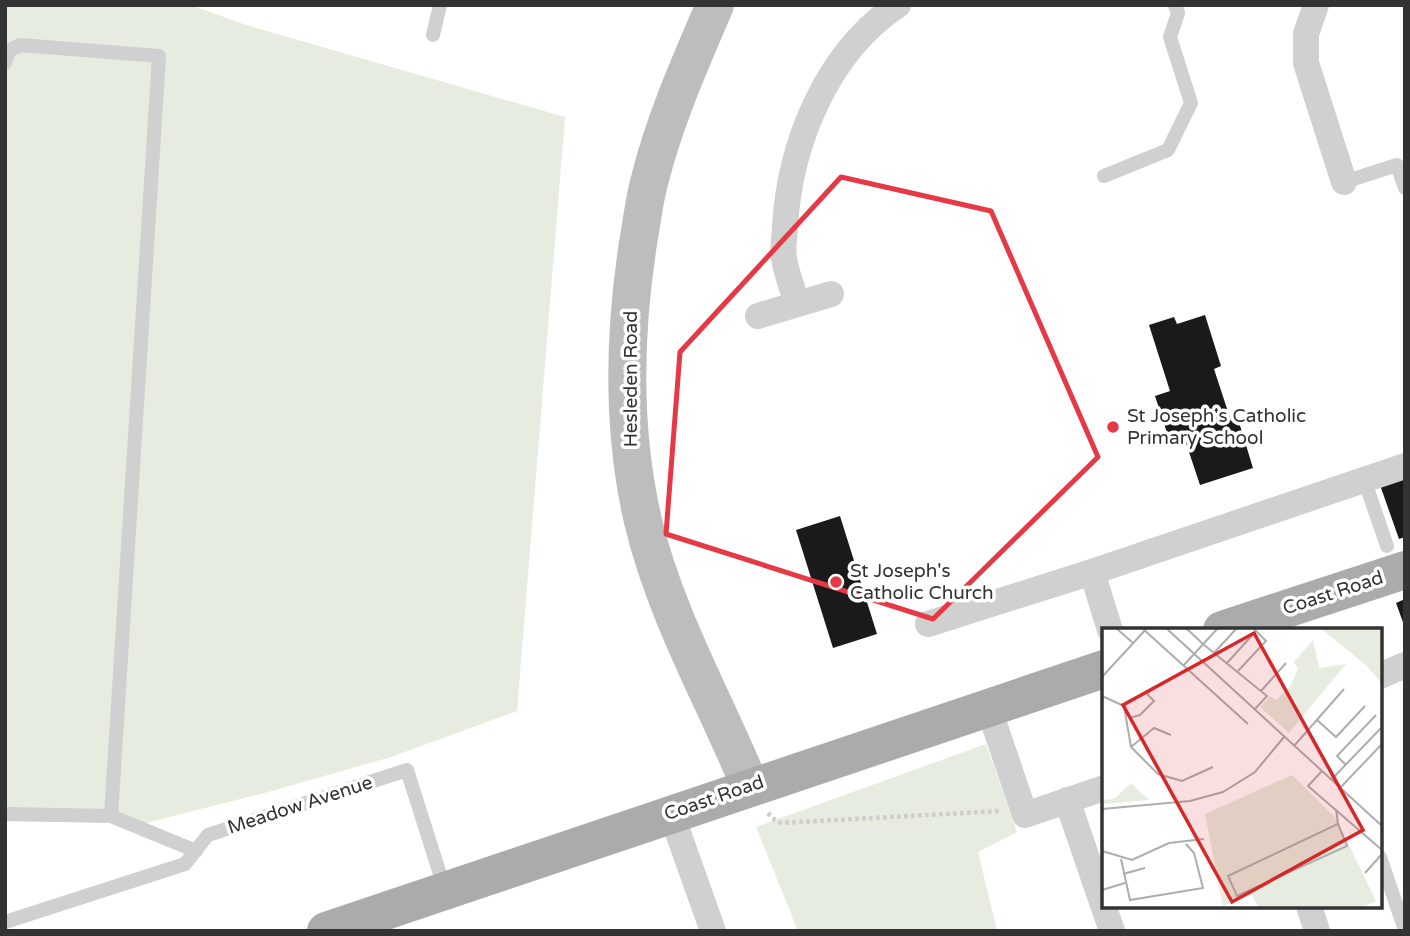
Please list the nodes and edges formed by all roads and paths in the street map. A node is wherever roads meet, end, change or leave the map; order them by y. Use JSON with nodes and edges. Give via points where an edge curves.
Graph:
{"nodes":[{"id":1,"x":440,"y":5,"type":"edge"},
{"id":2,"x":715,"y":5,"type":"edge"},
{"id":3,"x":898,"y":5,"type":"edge"},
{"id":4,"x":1175,"y":5,"type":"edge"},
{"id":5,"x":1316,"y":5,"type":"edge"},
{"id":6,"x":433,"y":35,"type":"dead end"},
{"id":7,"x":5,"y":63,"type":"edge"},
{"id":8,"x":1104,"y":176,"type":"dead end"},
{"id":9,"x":1344,"y":182,"type":"joint"},
{"id":10,"x":1405,"y":188,"type":"edge"},
{"id":11,"x":831,"y":294,"type":"dead end"},
{"id":12,"x":797,"y":304,"type":"junction"},
{"id":13,"x":758,"y":316,"type":"dead end"},
{"id":14,"x":1405,"y":466,"type":"edge"},
{"id":15,"x":1364,"y":480,"type":"junction"},
{"id":16,"x":1396,"y":558,"type":"edge"},
{"id":17,"x":1091,"y":572,"type":"junction"},
{"id":18,"x":928,"y":624,"type":"dead end"},
{"id":19,"x":1109,"y":628,"type":"edge"},
{"id":20,"x":1227,"y":628,"type":"edge"},
{"id":21,"x":1405,"y":665,"type":"edge"},
{"id":22,"x":1102,"y":669,"type":"edge"},
{"id":23,"x":1382,"y":676,"type":"edge"},
{"id":24,"x":988,"y":706,"type":"junction"},
{"id":25,"x":750,"y":786,"type":"junction"},
{"id":26,"x":1102,"y":789,"type":"edge"},
{"id":27,"x":1067,"y":800,"type":"junction"},
{"id":28,"x":1022,"y":806,"type":"junction"},
{"id":29,"x":671,"y":813,"type":"junction"},
{"id":30,"x":5,"y":814,"type":"edge"},
{"id":31,"x":111,"y":816,"type":"junction"},
{"id":32,"x":195,"y":851,"type":"junction"},
{"id":33,"x":1382,"y":863,"type":"edge"},
{"id":34,"x":445,"y":890,"type":"junction"},
{"id":35,"x":1102,"y":902,"type":"edge"},
{"id":36,"x":1104,"y":908,"type":"edge"},
{"id":37,"x":1310,"y":908,"type":"edge"},
{"id":38,"x":5,"y":922,"type":"edge"},
{"id":39,"x":374,"y":923,"type":"edge"},
{"id":40,"x":1405,"y":930,"type":"edge"},
{"id":41,"x":326,"y":931,"type":"edge"},
{"id":42,"x":713,"y":931,"type":"edge"},
{"id":43,"x":1112,"y":931,"type":"edge"},
{"id":44,"x":1317,"y":931,"type":"edge"}],
"edges":[{"from":1,"to":6,"type":"lane"},
{"from":2,"to":25,"type":"main road","name":"Hesleden Road","via":[[683,79],[650,179],[632,282],[627,353],[629,448],[644,522],[670,605]]},
{"from":3,"to":12,"type":"street","via":[[848,51],[818,96],[797,155],[786,207],[784,257]]},
{"from":4,"to":8,"type":"lane","via":[[1178,13],[1170,37],[1191,103],[1168,150]]},
{"from":5,"to":9,"type":"street","via":[[1306,34],[1306,63]]},
{"from":7,"to":31,"type":"lane","via":[[9,51],[20,46],[159,56]]},
{"from":9,"to":10,"type":"lane","via":[[1397,165]]},
{"from":11,"to":12,"type":"street"},
{"from":12,"to":13,"type":"street"},
{"from":14,"to":15,"type":"street"},
{"from":15,"to":16,"type":"lane"},
{"from":15,"to":17,"type":"street"},
{"from":16,"to":20,"type":"main road","name":"Coast Road"},
{"from":17,"to":18,"type":"street"},
{"from":17,"to":19,"type":"street"},
{"from":21,"to":23,"type":"street"},
{"from":22,"to":24,"type":"main road","name":"Coast Road"},
{"from":24,"to":25,"type":"main road","name":"Coast Road"},
{"from":24,"to":28,"type":"street"},
{"from":25,"to":28,"type":"path","via":[[772,818],[781,822],[1001,811]]},
{"from":25,"to":29,"type":"main road","name":"Coast Road"},
{"from":26,"to":27,"type":"street"},
{"from":27,"to":28,"type":"street","via":[[1025,815]]},
{"from":27,"to":35,"type":"street"},
{"from":29,"to":34,"type":"main road","name":"Coast Road"},
{"from":29,"to":42,"type":"street"},
{"from":30,"to":31,"type":"lane"},
{"from":31,"to":32,"type":"lane"},
{"from":32,"to":34,"type":"lane","name":"Meadow Avenue","via":[[208,835],[407,770]]},
{"from":32,"to":38,"type":"lane","name":"Meadow Avenue","via":[[185,864]]},
{"from":33,"to":40,"type":"lane"},
{"from":34,"to":39,"type":"main road","name":"Coast Road"},
{"from":36,"to":43,"type":"street"},
{"from":37,"to":44,"type":"street"},
{"from":39,"to":41,"type":"main road","name":"Coast Road"}]}
